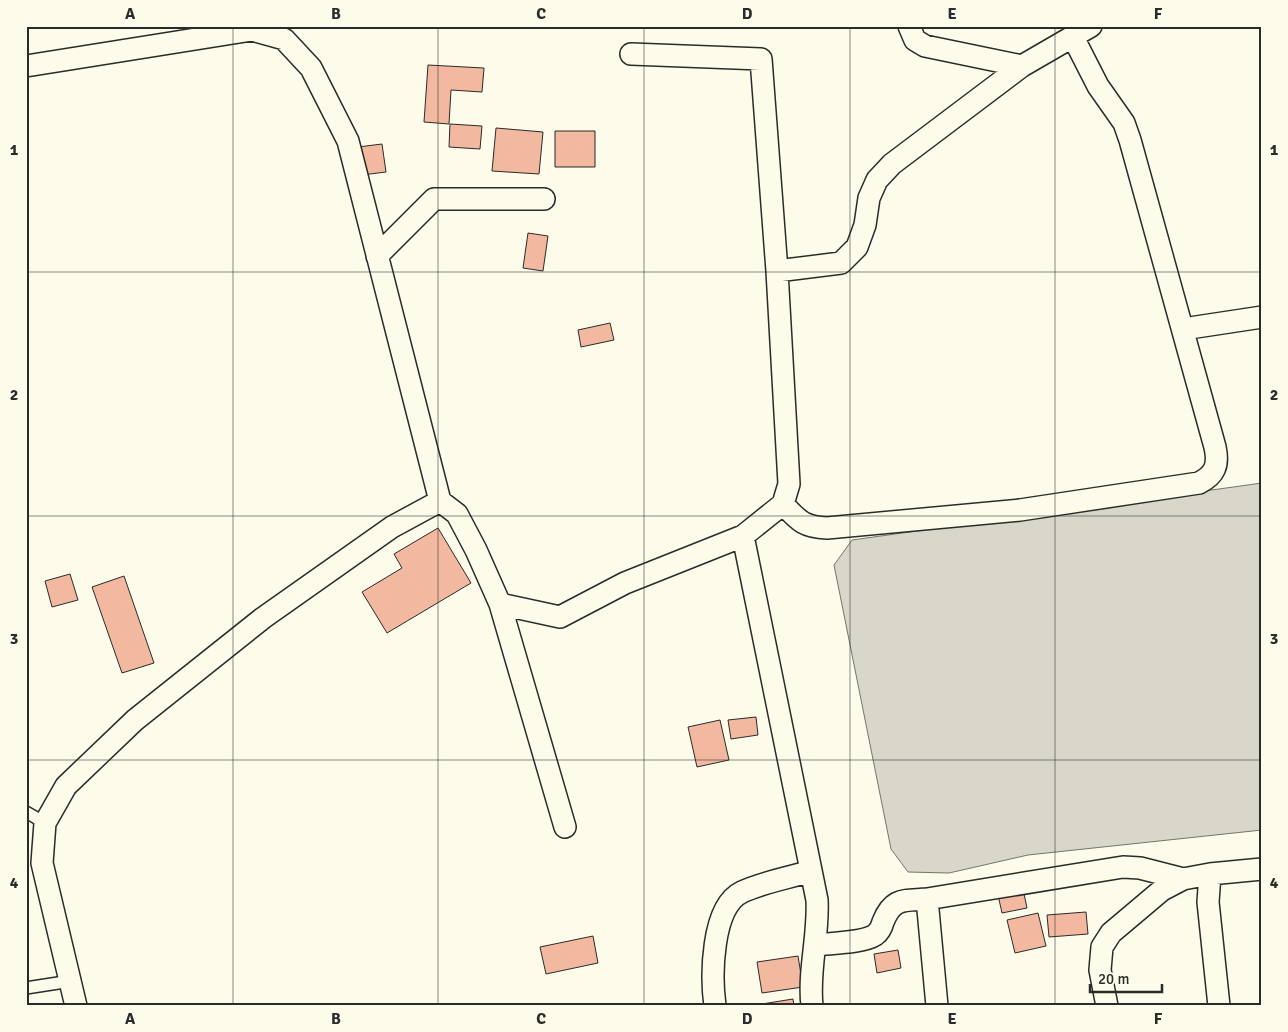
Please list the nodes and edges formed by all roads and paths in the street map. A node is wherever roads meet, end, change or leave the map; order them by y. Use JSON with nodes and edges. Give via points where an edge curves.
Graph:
{"nodes":[{"id":1,"x":909,"y":26,"type":"edge"},
{"id":2,"x":1082,"y":32,"type":"edge"},
{"id":3,"x":631,"y":54,"type":"dead end"},
{"id":4,"x":26,"y":66,"type":"edge"},
{"id":5,"x":1022,"y":66,"type":"junction"},
{"id":6,"x":544,"y":199,"type":"dead end"},
{"id":7,"x":377,"y":256,"type":"junction"},
{"id":8,"x":778,"y":271,"type":"junction"},
{"id":9,"x":1262,"y":317,"type":"edge"},
{"id":10,"x":1183,"y":329,"type":"junction"},
{"id":11,"x":440,"y":501,"type":"junction"},
{"id":12,"x":783,"y":504,"type":"junction"},
{"id":13,"x":743,"y":536,"type":"junction"},
{"id":14,"x":500,"y":604,"type":"junction"},
{"id":15,"x":26,"y":812,"type":"edge"},
{"id":16,"x":45,"y":822,"type":"junction"},
{"id":17,"x":565,"y":826,"type":"dead end"},
{"id":18,"x":1262,"y":869,"type":"edge"},
{"id":19,"x":811,"y":871,"type":"junction"},
{"id":20,"x":1210,"y":874,"type":"junction"},
{"id":21,"x":1183,"y":879,"type":"junction"},
{"id":22,"x":927,"y":899,"type":"junction"},
{"id":23,"x":816,"y":945,"type":"junction"},
{"id":24,"x":71,"y":981,"type":"junction"},
{"id":25,"x":26,"y":988,"type":"edge"},
{"id":26,"x":76,"y":1006,"type":"edge"},
{"id":27,"x":714,"y":1006,"type":"edge"},
{"id":28,"x":812,"y":1006,"type":"edge"},
{"id":29,"x":937,"y":1006,"type":"edge"},
{"id":30,"x":1107,"y":1006,"type":"edge"},
{"id":31,"x":1219,"y":1006,"type":"edge"}],
"edges":[{"from":1,"to":5,"type":"street","via":[[915,40],[925,46]]},
{"from":2,"to":5,"type":"street"},
{"from":2,"to":10,"type":"street","via":[[1098,86],[1124,123]]},
{"from":3,"to":8,"type":"street","via":[[761,59]]},
{"from":4,"to":7,"type":"street","via":[[252,30],[284,39],[311,68],[348,141]]},
{"from":5,"to":8,"type":"street","via":[[892,164],[877,180],[869,198],[865,226],[857,248],[841,263]]},
{"from":6,"to":7,"type":"street","via":[[434,199]]},
{"from":7,"to":11,"type":"street"},
{"from":8,"to":12,"type":"street","via":[[789,484]]},
{"from":9,"to":10,"type":"street"},
{"from":10,"to":12,"type":"street","via":[[1218,460],[1209,478],[1199,483],[1020,510],[826,528],[810,528],[798,521]]},
{"from":11,"to":14,"type":"street","via":[[457,514]]},
{"from":11,"to":16,"type":"street","via":[[392,527],[262,618],[135,720],[66,786]]},
{"from":12,"to":13,"type":"street"},
{"from":13,"to":14,"type":"street","via":[[625,583],[560,616]]},
{"from":13,"to":19,"type":"street"},
{"from":14,"to":17,"type":"street"},
{"from":15,"to":16,"type":"lane"},
{"from":16,"to":24,"type":"street","via":[[42,863]]},
{"from":18,"to":20,"type":"street"},
{"from":19,"to":23,"type":"street","via":[[817,900]]},
{"from":19,"to":27,"type":"street","via":[[741,892],[730,901],[722,916],[712,964]]},
{"from":20,"to":21,"type":"street"},
{"from":20,"to":31,"type":"street","via":[[1208,902]]},
{"from":21,"to":22,"type":"street","via":[[1123,867]]},
{"from":21,"to":30,"type":"street","via":[[1162,890],[1111,933],[1102,948],[1100,970]]},
{"from":22,"to":23,"type":"street","via":[[893,903],[875,935]]},
{"from":22,"to":29,"type":"street"},
{"from":23,"to":28,"type":"street"},
{"from":24,"to":25,"type":"lane"},
{"from":24,"to":26,"type":"street"}]}
